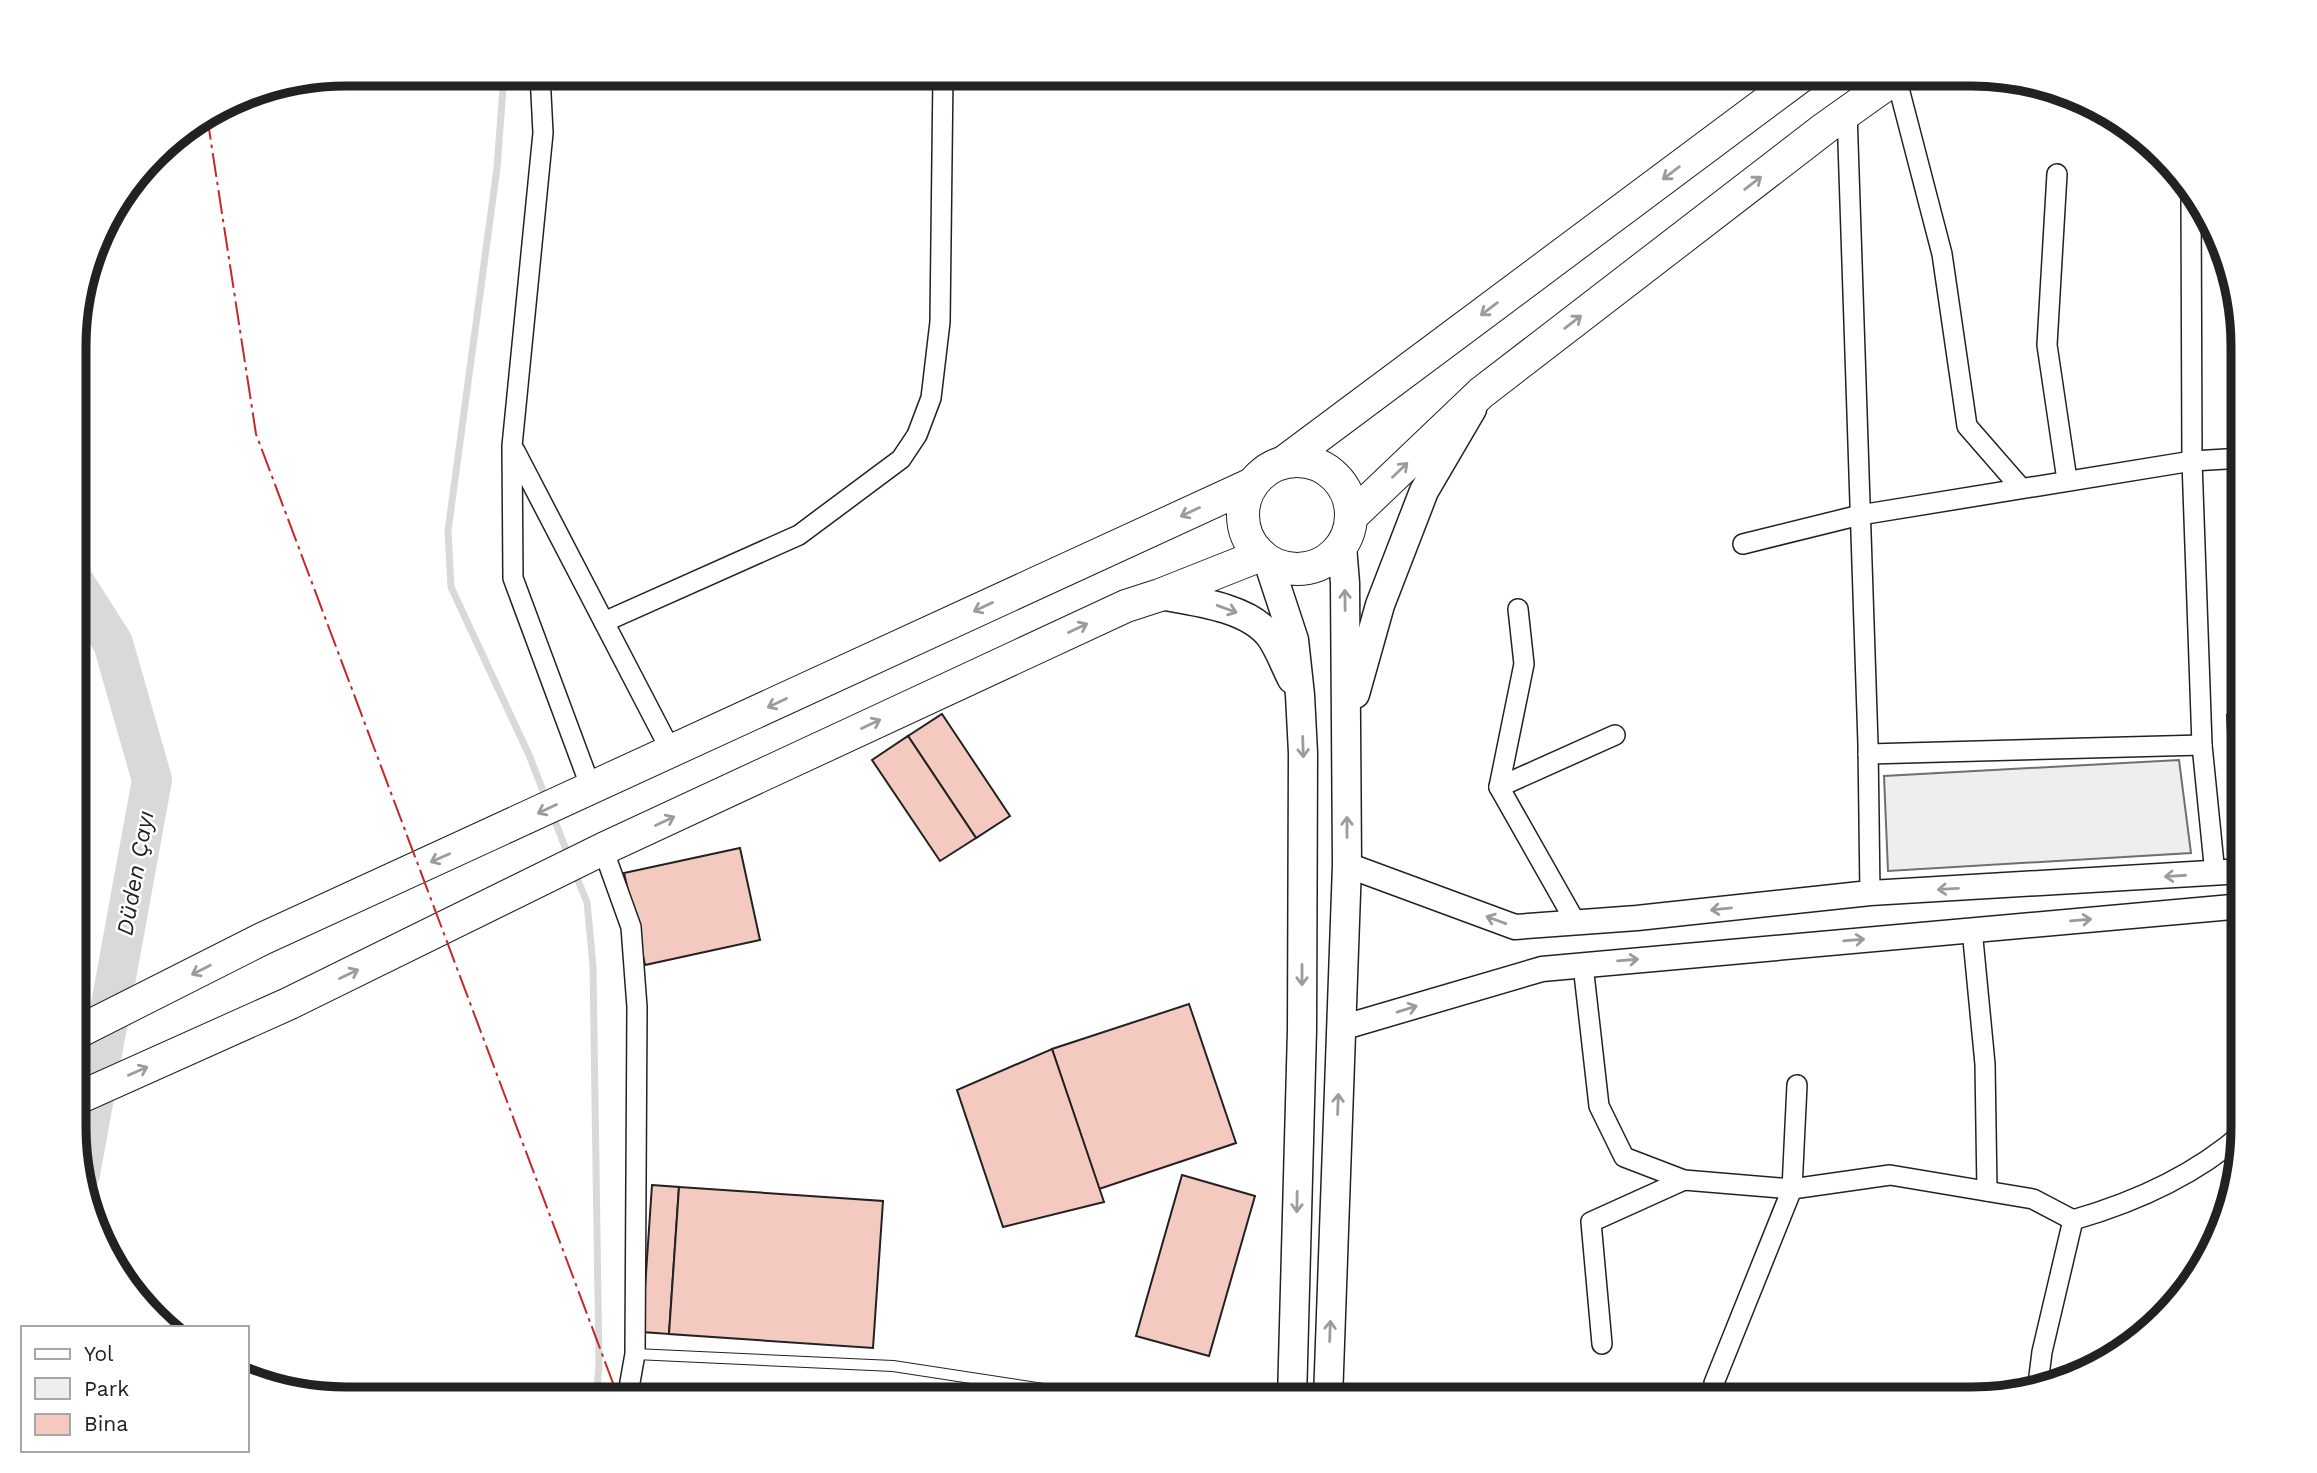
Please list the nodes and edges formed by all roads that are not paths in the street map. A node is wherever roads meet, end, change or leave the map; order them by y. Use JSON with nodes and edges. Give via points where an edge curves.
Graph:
{"nodes":[{"id":1,"x":541,"y":86,"type":"edge"},
{"id":2,"x":943,"y":86,"type":"edge"},
{"id":3,"x":1788,"y":86,"type":"edge"},
{"id":4,"x":1884,"y":86,"type":"edge"},
{"id":5,"x":1902,"y":86,"type":"edge"},
{"id":6,"x":1847,"y":112,"type":"junction"},
{"id":7,"x":2057,"y":174,"type":"dead end"},
{"id":8,"x":2191,"y":208,"type":"edge"},
{"id":9,"x":1481,"y":393,"type":"junction"},
{"id":10,"x":512,"y":446,"type":"junction"},
{"id":11,"x":2231,"y":459,"type":"edge"},
{"id":12,"x":2192,"y":461,"type":"junction"},
{"id":13,"x":1284,"y":462,"type":"junction"},
{"id":14,"x":2067,"y":480,"type":"junction"},
{"id":15,"x":1252,"y":484,"type":"junction"},
{"id":16,"x":2021,"y":488,"type":"junction"},
{"id":17,"x":1860,"y":515,"type":"junction"},
{"id":18,"x":1346,"y":531,"type":"junction"},
{"id":19,"x":1744,"y":544,"type":"dead end"},
{"id":20,"x":1264,"y":558,"type":"junction"},
{"id":21,"x":1160,"y":595,"type":"junction"},
{"id":22,"x":1518,"y":609,"type":"dead end"},
{"id":23,"x":604,"y":622,"type":"junction"},
{"id":24,"x":1300,"y":695,"type":"junction"},
{"id":25,"x":1346,"y":723,"type":"junction"},
{"id":26,"x":1615,"y":736,"type":"dead end"},
{"id":27,"x":2202,"y":745,"type":"junction"},
{"id":28,"x":671,"y":751,"type":"junction"},
{"id":29,"x":1868,"y":754,"type":"junction"},
{"id":30,"x":1499,"y":787,"type":"junction"},
{"id":31,"x":591,"y":788,"type":"junction"},
{"id":32,"x":603,"y":849,"type":"junction"},
{"id":33,"x":1347,"y":865,"type":"junction"},
{"id":34,"x":2231,"y":873,"type":"edge"},
{"id":35,"x":2215,"y":874,"type":"junction"},
{"id":36,"x":1870,"y":893,"type":"junction"},
{"id":37,"x":2231,"y":907,"type":"edge"},
{"id":38,"x":1576,"y":923,"type":"junction"},
{"id":39,"x":1972,"y":929,"type":"junction"},
{"id":40,"x":1583,"y":965,"type":"junction"},
{"id":41,"x":86,"y":1028,"type":"edge"},
{"id":42,"x":1341,"y":1028,"type":"junction"},
{"id":43,"x":1797,"y":1085,"type":"dead end"},
{"id":44,"x":86,"y":1095,"type":"edge"},
{"id":45,"x":2231,"y":1144,"type":"edge"},
{"id":46,"x":1684,"y":1180,"type":"junction"},
{"id":47,"x":1792,"y":1189,"type":"junction"},
{"id":48,"x":1987,"y":1191,"type":"junction"},
{"id":49,"x":2073,"y":1220,"type":"junction"},
{"id":50,"x":1602,"y":1344,"type":"dead end"},
{"id":51,"x":635,"y":1354,"type":"junction"},
{"id":52,"x":2039,"y":1378,"type":"edge"},
{"id":53,"x":1714,"y":1383,"type":"dead end"},
{"id":54,"x":628,"y":1387,"type":"edge"},
{"id":55,"x":1030,"y":1387,"type":"edge"},
{"id":56,"x":1292,"y":1387,"type":"edge"},
{"id":57,"x":1328,"y":1387,"type":"edge"}],
"edges":[{"from":1,"to":10,"type":"street","via":[[543,133]]},
{"from":2,"to":23,"type":"street","via":[[940,321],[931,398],[909,447],[901,459],[800,535]]},
{"from":3,"to":13,"type":"main road","one_way":true},
{"from":4,"to":6,"type":"main road"},
{"from":5,"to":16,"type":"street","via":[[1942,254],[1967,426]]},
{"from":9,"to":6,"type":"main road","one_way":true},
{"from":6,"to":17,"type":"street"},
{"from":7,"to":14,"type":"street","via":[[2047,345]]},
{"from":8,"to":12,"type":"street"},
{"from":18,"to":9,"type":"main road","one_way":true},
{"from":9,"to":25,"type":"main road","via":[[1424,491],[1380,605]]},
{"from":10,"to":23,"type":"street"},
{"from":10,"to":31,"type":"street","via":[[513,578]]},
{"from":11,"to":12,"type":"street"},
{"from":12,"to":14,"type":"street"},
{"from":12,"to":27,"type":"street"},
{"from":13,"to":15,"type":"main road"},
{"from":13,"to":18,"type":"main road","via":[[1317,465],[1342,485],[1349,500]]},
{"from":14,"to":16,"type":"street"},
{"from":15,"to":20,"type":"main road","via":[[1242,517],[1246,535]]},
{"from":15,"to":28,"type":"main road","one_way":true},
{"from":16,"to":17,"type":"street"},
{"from":17,"to":19,"type":"street"},
{"from":17,"to":29,"type":"street"},
{"from":18,"to":20,"type":"main road","via":[[1323,562],[1300,569],[1283,568]]},
{"from":25,"to":18,"type":"main road","one_way":true},
{"from":20,"to":21,"type":"main road"},
{"from":20,"to":24,"type":"main road","via":[[1294,640]]},
{"from":21,"to":24,"type":"main road","one_way":true,"via":[[1209,603],[1243,615],[1270,635]]},
{"from":32,"to":21,"type":"main road","one_way":true,"via":[[1126,606]]},
{"from":22,"to":30,"type":"street","via":[[1524,664]]},
{"from":23,"to":28,"type":"street"},
{"from":24,"to":56,"type":"main road","one_way":true,"via":[[1302,1016]]},
{"from":33,"to":25,"type":"main road","one_way":true},
{"from":26,"to":30,"type":"street"},
{"from":27,"to":29,"type":"street"},
{"from":27,"to":35,"type":"street"},
{"from":28,"to":31,"type":"main road"},
{"from":29,"to":36,"type":"street"},
{"from":30,"to":38,"type":"street"},
{"from":31,"to":41,"type":"main road","one_way":true,"via":[[262,939]]},
{"from":44,"to":32,"type":"main road","one_way":true,"via":[[288,1004]]},
{"from":32,"to":51,"type":"street","via":[[631,927],[637,1007]]},
{"from":38,"to":33,"type":"street","one_way":true,"via":[[1515,927]]},
{"from":33,"to":42,"type":"main road"},
{"from":34,"to":35,"type":"street"},
{"from":35,"to":36,"type":"street","one_way":true},
{"from":36,"to":38,"type":"street","one_way":true},
{"from":39,"to":37,"type":"street","one_way":true},
{"from":40,"to":39,"type":"street","one_way":true},
{"from":39,"to":48,"type":"street","via":[[1985,1064]]},
{"from":42,"to":40,"type":"street","one_way":true,"via":[[1542,969]]},
{"from":40,"to":46,"type":"street","via":[[1599,1106],[1624,1157]]},
{"from":57,"to":42,"type":"main road","one_way":true},
{"from":43,"to":47,"type":"street"},
{"from":45,"to":49,"type":"street","via":[[2180,1179]]},
{"from":46,"to":47,"type":"street"},
{"from":46,"to":50,"type":"street","via":[[1591,1222]]},
{"from":47,"to":48,"type":"street","via":[[1890,1175]]},
{"from":47,"to":53,"type":"street"},
{"from":48,"to":49,"type":"street","via":[[2033,1199]]},
{"from":49,"to":52,"type":"street"},
{"from":51,"to":54,"type":"street"},
{"from":51,"to":55,"type":"lane","via":[[893,1366]]}]}
